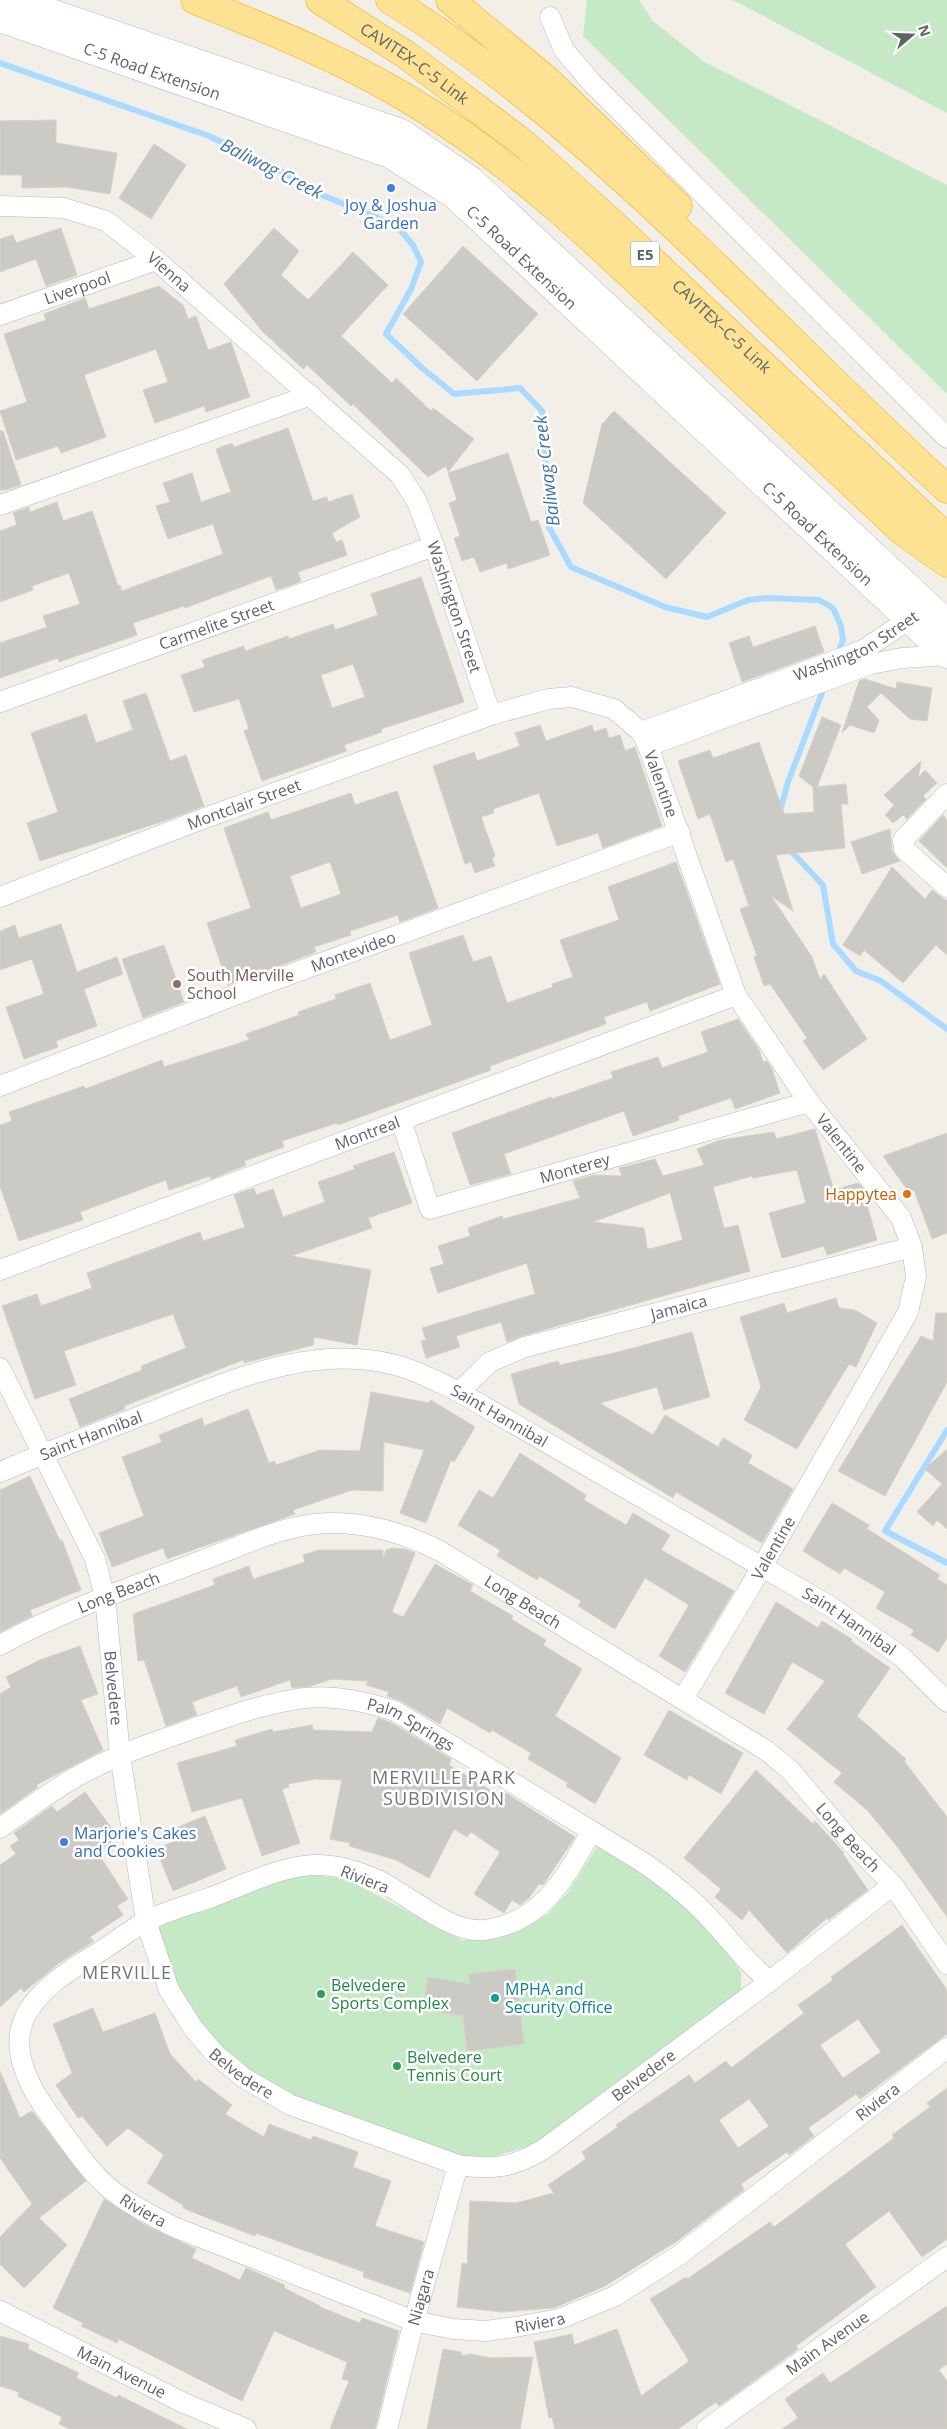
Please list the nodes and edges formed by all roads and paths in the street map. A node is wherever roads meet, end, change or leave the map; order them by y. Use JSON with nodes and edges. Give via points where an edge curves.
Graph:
{"nodes":[{"id":1,"x":13,"y":0,"type":"edge"},
{"id":2,"x":195,"y":0,"type":"edge"},
{"id":3,"x":320,"y":0,"type":"edge"},
{"id":4,"x":390,"y":0,"type":"edge"},
{"id":5,"x":450,"y":0,"type":"edge"},
{"id":6,"x":550,"y":17,"type":"dead end"},
{"id":7,"x":0,"y":18,"type":"edge"},
{"id":8,"x":0,"y":206,"type":"edge"},
{"id":9,"x":156,"y":260,"type":"junction"},
{"id":10,"x":0,"y":315,"type":"edge"},
{"id":11,"x":311,"y":395,"type":"junction"},
{"id":12,"x":947,"y":438,"type":"edge"},
{"id":13,"x":910,"y":456,"type":"junction"},
{"id":14,"x":947,"y":490,"type":"edge"},
{"id":15,"x":0,"y":505,"type":"edge"},
{"id":16,"x":947,"y":538,"type":"edge"},
{"id":17,"x":434,"y":546,"type":"junction"},
{"id":18,"x":947,"y":563,"type":"edge"},
{"id":19,"x":929,"y":616,"type":"edge"},
{"id":20,"x":947,"y":654,"type":"edge"},
{"id":21,"x":853,"y":662,"type":"junction"},
{"id":22,"x":0,"y":702,"type":"edge"},
{"id":23,"x":491,"y":716,"type":"junction"},
{"id":24,"x":645,"y":739,"type":"junction"},
{"id":25,"x":947,"y":794,"type":"edge"},
{"id":26,"x":680,"y":832,"type":"junction"},
{"id":27,"x":947,"y":887,"type":"edge"},
{"id":28,"x":0,"y":897,"type":"edge"},
{"id":29,"x":736,"y":995,"type":"junction"},
{"id":30,"x":0,"y":1086,"type":"edge"},
{"id":31,"x":809,"y":1102,"type":"junction"},
{"id":32,"x":401,"y":1120,"type":"junction"},
{"id":33,"x":912,"y":1247,"type":"junction"},
{"id":34,"x":0,"y":1270,"type":"edge"},
{"id":35,"x":0,"y":1368,"type":"edge"},
{"id":36,"x":459,"y":1392,"type":"junction"},
{"id":37,"x":41,"y":1454,"type":"junction"},
{"id":38,"x":0,"y":1472,"type":"edge"},
{"id":39,"x":762,"y":1568,"type":"junction"},
{"id":40,"x":105,"y":1597,"type":"junction"},
{"id":41,"x":0,"y":1645,"type":"edge"},
{"id":42,"x":683,"y":1699,"type":"junction"},
{"id":43,"x":947,"y":1702,"type":"edge"},
{"id":44,"x":120,"y":1755,"type":"junction"},
{"id":45,"x":0,"y":1828,"type":"edge"},
{"id":46,"x":591,"y":1832,"type":"junction"},
{"id":47,"x":892,"y":1885,"type":"junction"},
{"id":48,"x":146,"y":1921,"type":"junction"},
{"id":49,"x":947,"y":1964,"type":"edge"},
{"id":50,"x":770,"y":1981,"type":"junction"},
{"id":51,"x":947,"y":2048,"type":"edge"},
{"id":52,"x":458,"y":2165,"type":"junction"},
{"id":53,"x":947,"y":2257,"type":"edge"},
{"id":54,"x":0,"y":2311,"type":"edge"},
{"id":55,"x":414,"y":2321,"type":"junction"},
{"id":56,"x":246,"y":2429,"type":"edge"},
{"id":57,"x":387,"y":2429,"type":"edge"},
{"id":58,"x":707,"y":2429,"type":"edge"}],
"edges":[{"from":1,"to":19,"type":"main road","name":"C-5 Road Extension","via":[[401,133],[470,180]]},
{"from":2,"to":18,"type":"highway","via":[[264,27],[355,70],[422,107],[490,155],[571,219],[901,530]]},
{"from":3,"to":16,"type":"highway","name":"CAVITEX–C-5 Link","number":"E5","via":[[427,70],[530,149]]},
{"from":4,"to":13,"type":"highway","number":"E5","via":[[466,52],[562,128],[645,201]]},
{"from":5,"to":13,"type":"highway","via":[[547,80],[780,305]]},
{"from":6,"to":12,"type":"street","via":[[564,50],[591,82]]},
{"from":7,"to":19,"type":"main road","name":"C-5 Road Extension","via":[[390,154],[455,195]]},
{"from":8,"to":9,"type":"street","name":"Vienna","via":[[64,208],[88,214],[106,221]]},
{"from":9,"to":10,"type":"street","name":"Liverpool"},
{"from":9,"to":11,"type":"street","name":"Vienna"},
{"from":11,"to":15,"type":"street"},
{"from":11,"to":17,"type":"street","name":"Washington Street","via":[[400,475],[416,500]]},
{"from":13,"to":14,"type":"highway","number":"E5"},
{"from":17,"to":22,"type":"street","name":"Carmelite Street"},
{"from":17,"to":23,"type":"street","name":"Washington Street"},
{"from":19,"to":20,"type":"main road","name":"C-5 Road Extension"},
{"from":19,"to":21,"type":"street","name":"Washington Street","via":[[864,649]]},
{"from":20,"to":21,"type":"street","name":"Washington Street"},
{"from":21,"to":24,"type":"street","name":"Washington Street"},
{"from":23,"to":24,"type":"street","via":[[548,698],[572,697],[614,710]]},
{"from":23,"to":28,"type":"street","name":"Montclair Street","via":[[205,818]]},
{"from":24,"to":26,"type":"street","name":"Valentine"},
{"from":25,"to":27,"type":"street","via":[[902,844]]},
{"from":26,"to":29,"type":"street","name":"Valentine"},
{"from":26,"to":30,"type":"street","name":"Montevideo","via":[[264,984]]},
{"from":29,"to":31,"type":"street","name":"Valentine"},
{"from":29,"to":32,"type":"street","name":"Montreal"},
{"from":31,"to":32,"type":"street","name":"Monterey","via":[[430,1209]]},
{"from":31,"to":33,"type":"street","name":"Valentine","via":[[901,1218]]},
{"from":32,"to":34,"type":"street","name":"Montreal"},
{"from":33,"to":36,"type":"street","name":"Jamaica","via":[[525,1347],[490,1362]]},
{"from":33,"to":39,"type":"street","name":"Valentine","via":[[916,1277],[908,1312]]},
{"from":35,"to":37,"type":"street","name":"Belvedere"},
{"from":36,"to":37,"type":"street","name":"Saint Hannibal","via":[[395,1365],[355,1360],[314,1360],[234,1380]]},
{"from":36,"to":39,"type":"street","name":"Saint Hannibal"},
{"from":37,"to":38,"type":"street","name":"Saint Hannibal"},
{"from":37,"to":40,"type":"street","name":"Belvedere","via":[[94,1559]]},
{"from":39,"to":42,"type":"street","name":"Valentine"},
{"from":39,"to":43,"type":"street","name":"Saint Hannibal","via":[[828,1605],[902,1656]]},
{"from":40,"to":41,"type":"street","name":"Long Beach"},
{"from":40,"to":42,"type":"street","name":"Long Beach","via":[[283,1530],[316,1524],[382,1528],[440,1551]]},
{"from":40,"to":44,"type":"street","name":"Belvedere"},
{"from":42,"to":47,"type":"street","name":"Long Beach","via":[[767,1751],[790,1770]]},
{"from":44,"to":45,"type":"street","name":"Palm Springs","via":[[69,1781]]},
{"from":44,"to":46,"type":"street","name":"Palm Springs","via":[[209,1723],[278,1703],[307,1698],[363,1701],[395,1711]]},
{"from":44,"to":48,"type":"street","name":"Belvedere"},
{"from":46,"to":48,"type":"street","name":"Riviera","via":[[569,1872],[550,1897],[529,1915],[481,1930],[458,1926],[378,1880],[345,1868],[314,1865],[287,1869]]},
{"from":46,"to":50,"type":"street","name":"Palm Springs","via":[[678,1887],[755,1971]]},
{"from":47,"to":49,"type":"street","name":"Long Beach"},
{"from":47,"to":50,"type":"street","name":"Belvedere"},
{"from":48,"to":52,"type":"street","name":"Belvedere","via":[[169,1990],[193,2028],[215,2054],[244,2078],[290,2105]]},
{"from":48,"to":55,"type":"street","name":"Riviera","via":[[52,1984],[31,2006],[24,2019],[20,2055],[36,2096],[85,2163],[109,2188],[136,2208],[174,2227]]},
{"from":50,"to":52,"type":"street","name":"Belvedere","via":[[544,2149],[508,2166],[487,2169]]},
{"from":51,"to":55,"type":"street","name":"Riviera","via":[[678,2256],[615,2296],[559,2319],[515,2327],[453,2329]]},
{"from":52,"to":55,"type":"street","name":"Niagara"},
{"from":53,"to":58,"type":"street","name":"Main Avenue"},
{"from":54,"to":56,"type":"street","name":"Main Avenue"},
{"from":55,"to":57,"type":"street","name":"Niagara"}]}
